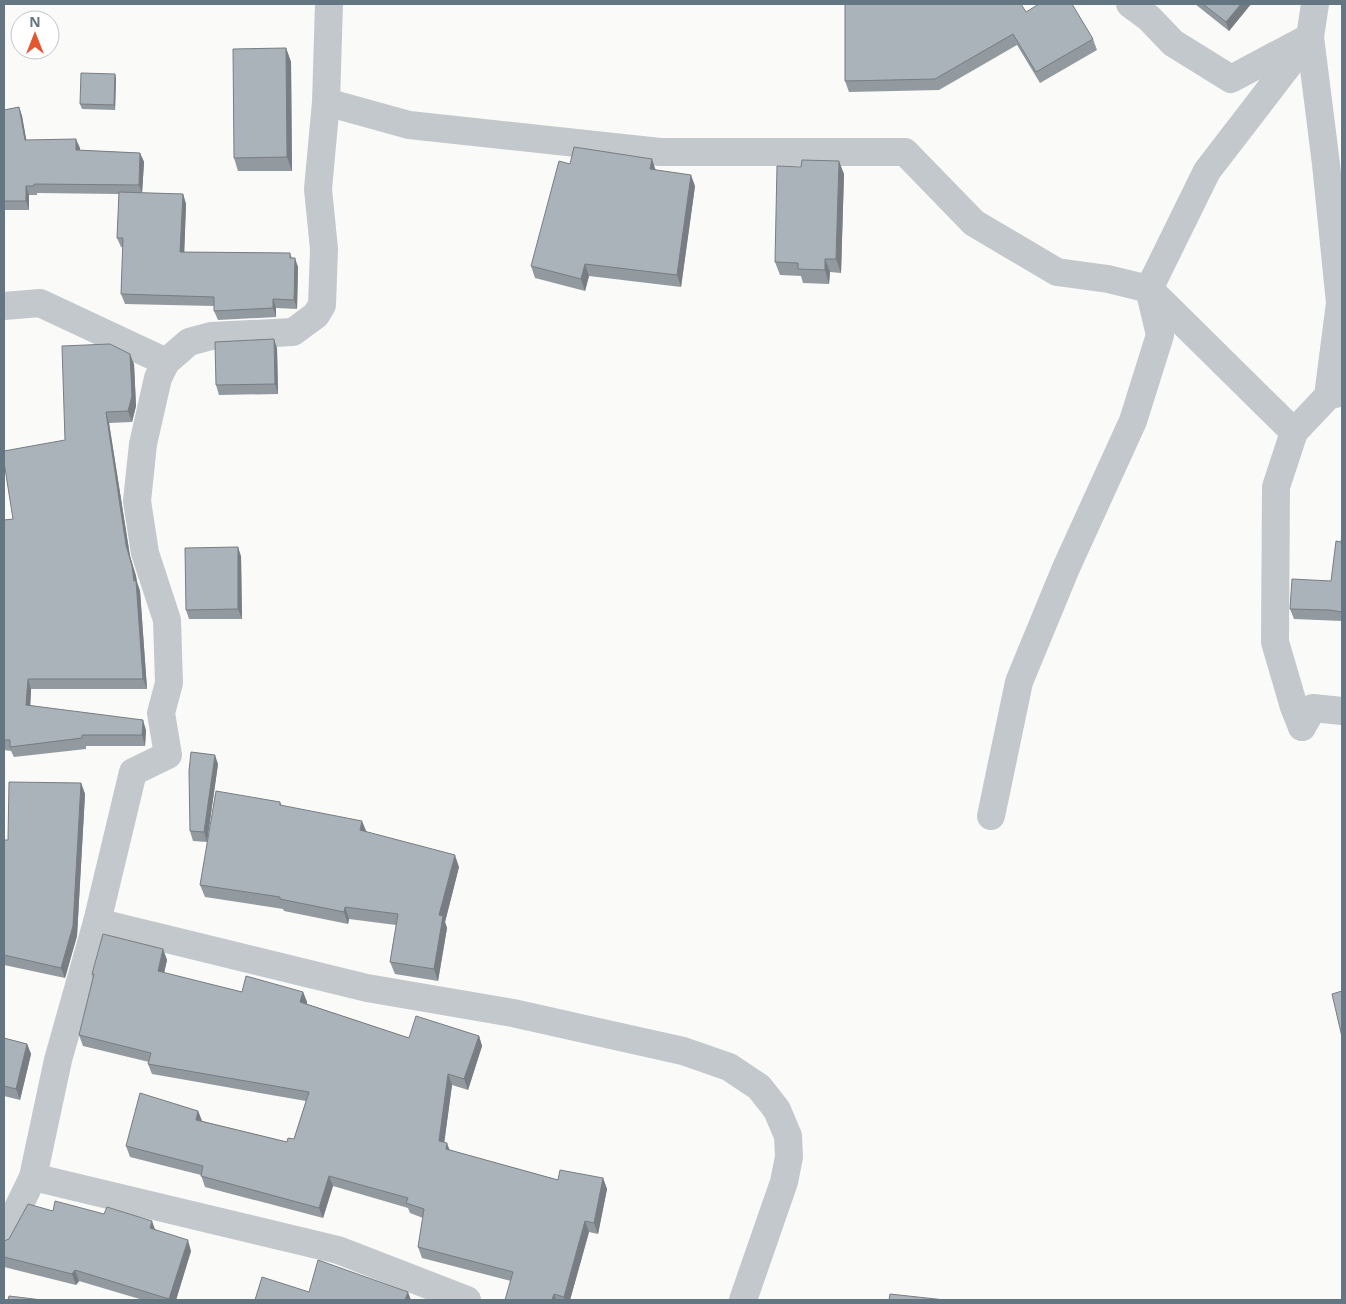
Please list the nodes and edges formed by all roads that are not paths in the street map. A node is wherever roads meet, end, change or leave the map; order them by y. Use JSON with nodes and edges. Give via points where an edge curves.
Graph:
{"nodes":[{"id":1,"x":329,"y":4,"type":"edge"},
{"id":2,"x":1130,"y":4,"type":"edge"},
{"id":3,"x":1315,"y":4,"type":"edge"},
{"id":4,"x":1310,"y":37,"type":"junction"},
{"id":5,"x":326,"y":102,"type":"junction"},
{"id":6,"x":1149,"y":289,"type":"junction"},
{"id":7,"x":4,"y":306,"type":"edge"},
{"id":8,"x":166,"y":362,"type":"junction"},
{"id":9,"x":1335,"y":394,"type":"edge"},
{"id":10,"x":1294,"y":432,"type":"junction"},
{"id":11,"x":1342,"y":711,"type":"edge"},
{"id":12,"x":992,"y":816,"type":"dead end"},
{"id":13,"x":97,"y":922,"type":"junction"},
{"id":14,"x":34,"y":1177,"type":"junction"},
{"id":15,"x":4,"y":1237,"type":"edge"},
{"id":16,"x":467,"y":1300,"type":"edge"},
{"id":17,"x":743,"y":1300,"type":"edge"}],
"edges":[{"from":1,"to":5,"type":"street"},
{"from":2,"to":4,"type":"street","via":[[1173,43],[1231,79]]},
{"from":3,"to":4,"type":"street"},
{"from":4,"to":6,"type":"street","via":[[1207,171]]},
{"from":4,"to":9,"type":"street","via":[[1340,303]]},
{"from":5,"to":6,"type":"street","via":[[409,124],[660,152],[905,152],[974,223],[1057,272]]},
{"from":5,"to":8,"type":"street","via":[[318,189],[324,249],[324,287],[319,310],[293,332],[211,336],[189,342]]},
{"from":6,"to":10,"type":"street"},
{"from":6,"to":12,"type":"street","via":[[1160,335],[1134,421],[1066,568],[1019,682]]},
{"from":7,"to":8,"type":"street","via":[[40,303]]},
{"from":8,"to":13,"type":"street","via":[[158,378],[143,444],[137,502],[145,553],[167,620],[169,683],[161,713],[168,755],[133,772]]},
{"from":9,"to":10,"type":"street"},
{"from":10,"to":11,"type":"street","via":[[1276,487],[1276,642],[1302,727],[1313,708]]},
{"from":13,"to":14,"type":"street","via":[[58,1060]]},
{"from":13,"to":17,"type":"street","via":[[367,988],[513,1014],[683,1051],[728,1067],[759,1087],[777,1110],[788,1136],[789,1157],[784,1182]]},
{"from":14,"to":15,"type":"street"},
{"from":14,"to":16,"type":"street","via":[[338,1250]]}]}
